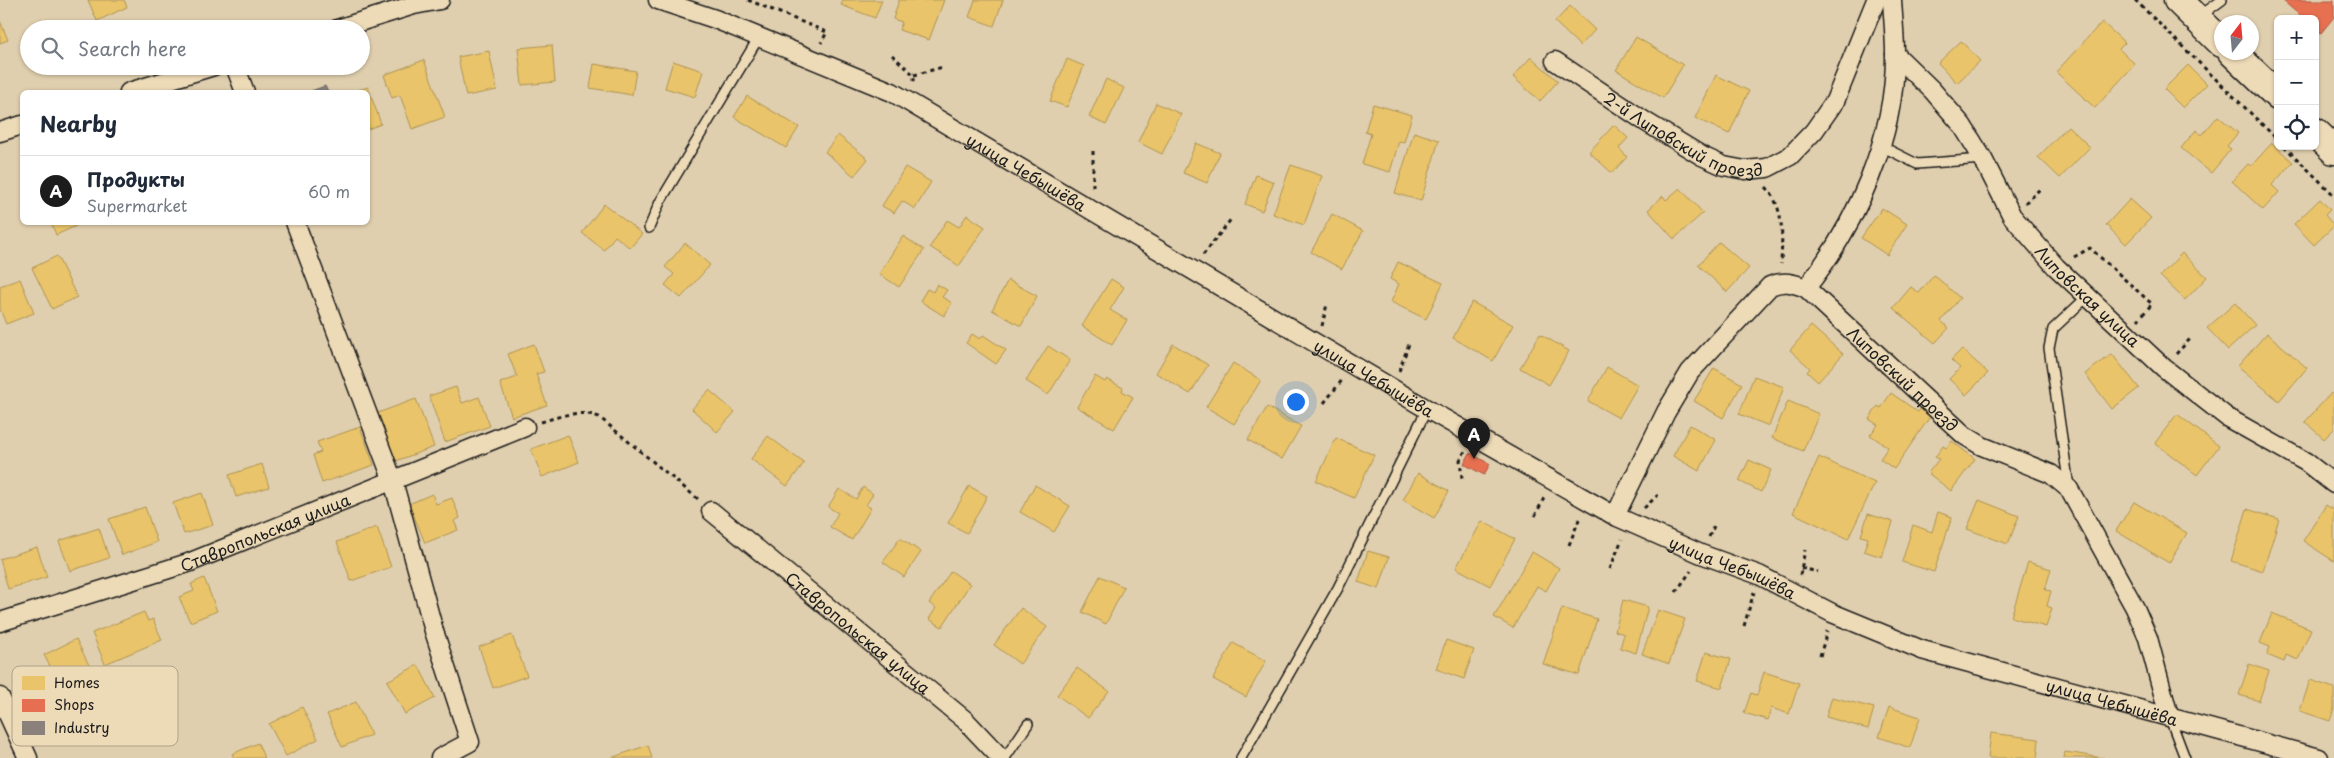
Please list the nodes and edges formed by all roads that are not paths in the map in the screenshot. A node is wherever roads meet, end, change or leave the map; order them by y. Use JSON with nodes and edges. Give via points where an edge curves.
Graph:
{"nodes":[{"id":1,"x":440,"y":0,"type":"edge"},
{"id":2,"x":658,"y":0,"type":"edge"},
{"id":3,"x":1876,"y":0,"type":"edge"},
{"id":4,"x":1892,"y":0,"type":"edge"},
{"id":5,"x":2222,"y":0,"type":"edge"},
{"id":6,"x":2186,"y":6,"type":"edge"},
{"id":7,"x":366,"y":20,"type":"edge"},
{"id":8,"x":2214,"y":35,"type":"edge"},
{"id":9,"x":759,"y":37,"type":"junction"},
{"id":10,"x":1896,"y":54,"type":"junction"},
{"id":11,"x":2240,"y":60,"type":"edge"},
{"id":12,"x":1555,"y":61,"type":"dead end"},
{"id":13,"x":185,"y":75,"type":"edge"},
{"id":14,"x":238,"y":75,"type":"edge"},
{"id":15,"x":136,"y":90,"type":"edge"},
{"id":16,"x":244,"y":90,"type":"edge"},
{"id":17,"x":2274,"y":92,"type":"edge"},
{"id":18,"x":20,"y":126,"type":"edge"},
{"id":19,"x":0,"y":132,"type":"edge"},
{"id":20,"x":2319,"y":136,"type":"edge"},
{"id":21,"x":1881,"y":146,"type":"junction"},
{"id":22,"x":2334,"y":150,"type":"edge"},
{"id":23,"x":1983,"y":159,"type":"junction"},
{"id":24,"x":296,"y":225,"type":"edge"},
{"id":25,"x":648,"y":228,"type":"dead end"},
{"id":26,"x":1806,"y":288,"type":"junction"},
{"id":27,"x":2088,"y":296,"type":"junction"},
{"id":28,"x":1428,"y":409,"type":"junction"},
{"id":29,"x":525,"y":427,"type":"road end"},
{"id":30,"x":393,"y":481,"type":"junction"},
{"id":31,"x":2334,"y":484,"type":"edge"},
{"id":32,"x":2070,"y":489,"type":"junction"},
{"id":33,"x":711,"y":511,"type":"road end"},
{"id":34,"x":1615,"y":516,"type":"junction"},
{"id":35,"x":0,"y":622,"type":"edge"},
{"id":36,"x":0,"y":697,"type":"edge"},
{"id":37,"x":2169,"y":716,"type":"junction"},
{"id":38,"x":12,"y":723,"type":"edge"},
{"id":39,"x":1028,"y":724,"type":"dead end"},
{"id":40,"x":22,"y":746,"type":"edge"},
{"id":41,"x":28,"y":758,"type":"edge"},
{"id":42,"x":440,"y":758,"type":"edge"},
{"id":43,"x":1003,"y":758,"type":"edge"},
{"id":44,"x":1241,"y":758,"type":"edge"},
{"id":45,"x":2184,"y":758,"type":"edge"},
{"id":46,"x":2318,"y":758,"type":"edge"}],
"edges":[{"from":1,"to":7,"type":"street"},
{"from":2,"to":9,"type":"street","name":"улица Чебышёва"},
{"from":3,"to":12,"type":"street","name":"2-й Липовский проезд","via":[[1835,100],[1814,131],[1790,156],[1767,168],[1745,170],[1724,166],[1702,156]]},
{"from":4,"to":10,"type":"street"},
{"from":5,"to":6,"type":"lane"},
{"from":6,"to":8,"type":"main road"},
{"from":9,"to":25,"type":"lane","via":[[660,202]]},
{"from":9,"to":28,"type":"street","name":"улица Чебышёва","via":[[892,92]]},
{"from":10,"to":21,"type":"street"},
{"from":10,"to":23,"type":"street","name":"Липовская улица","via":[[1962,125]]},
{"from":11,"to":17,"type":"main road"},
{"from":13,"to":15,"type":"street"},
{"from":14,"to":16,"type":"street"},
{"from":18,"to":19,"type":"street"},
{"from":20,"to":22,"type":"main road"},
{"from":21,"to":23,"type":"lane","via":[[1917,164]]},
{"from":21,"to":26,"type":"street","via":[[1849,225]]},
{"from":23,"to":27,"type":"street","name":"Липовская улица","via":[[2012,216],[2056,267]]},
{"from":24,"to":30,"type":"street"},
{"from":26,"to":32,"type":"street","name":"Липовский проезд","via":[[1964,435],[1982,446],[2051,474]]},
{"from":26,"to":34,"type":"street","name":"Липовский проезд","via":[[1780,282],[1770,286],[1690,372],[1666,412]]},
{"from":27,"to":31,"type":"street","name":"Липовская улица","via":[[2164,368],[2228,418],[2306,462]]},
{"from":27,"to":32,"type":"lane","via":[[2053,329],[2049,348]]},
{"from":28,"to":34,"type":"street","name":"улица Чебышёва"},
{"from":28,"to":44,"type":"lane","via":[[1338,588]]},
{"from":29,"to":30,"type":"street","name":"Ставропольская улица"},
{"from":30,"to":35,"type":"street","name":"Ставропольская улица","via":[[188,563]]},
{"from":30,"to":42,"type":"street","via":[[434,631],[470,742]]},
{"from":32,"to":37,"type":"street","name":"Липовский проезд","via":[[2135,608],[2148,638]]},
{"from":33,"to":43,"type":"street","name":"Ставропольская улица","via":[[965,720]]},
{"from":34,"to":37,"type":"street","name":"улица Чебышёва","via":[[1701,554],[1759,575],[1832,613],[1922,650]]},
{"from":36,"to":38,"type":"street"},
{"from":37,"to":45,"type":"lane"},
{"from":37,"to":46,"type":"street","name":"улица Чебышёва"},
{"from":39,"to":43,"type":"lane"},
{"from":40,"to":41,"type":"street"}]}
